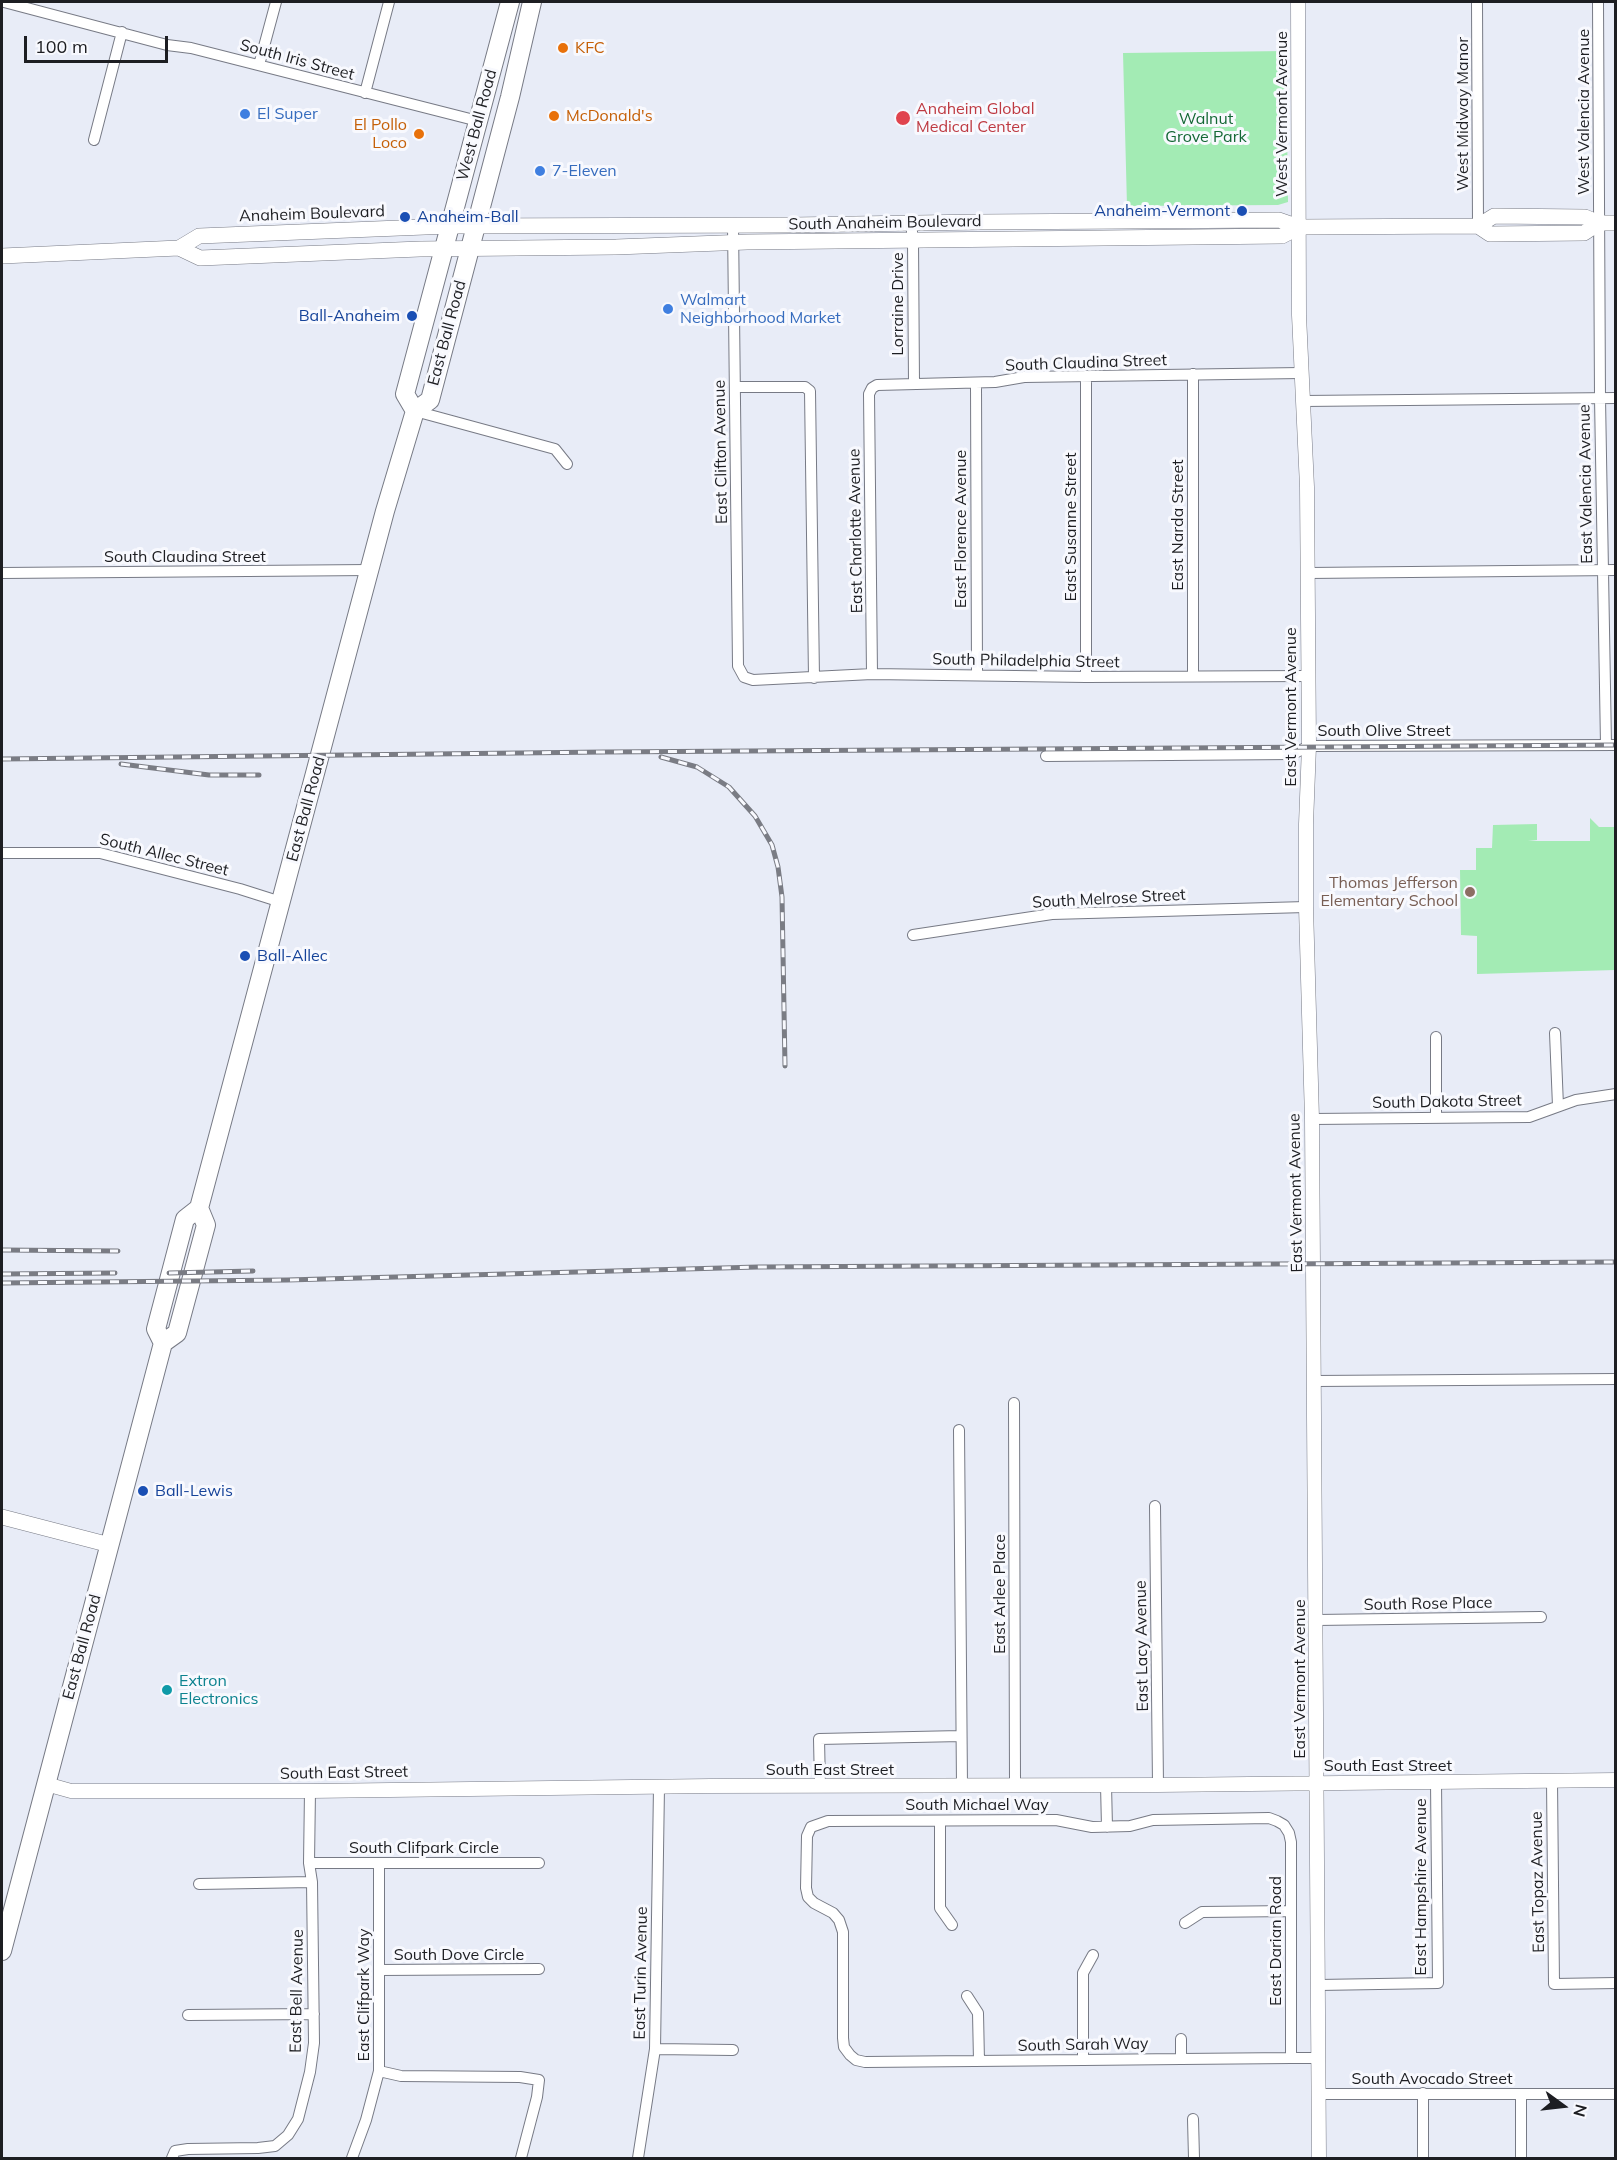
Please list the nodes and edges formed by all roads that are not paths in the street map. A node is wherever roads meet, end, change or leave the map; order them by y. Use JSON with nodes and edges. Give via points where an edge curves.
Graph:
{"nodes":[{"id":1,"x":4,"y":2,"type":"edge"},
{"id":2,"x":276,"y":2,"type":"edge"},
{"id":3,"x":389,"y":2,"type":"edge"},
{"id":4,"x":510,"y":2,"type":"edge"},
{"id":5,"x":532,"y":2,"type":"edge"},
{"id":6,"x":1298,"y":2,"type":"edge"},
{"id":7,"x":1477,"y":2,"type":"edge"},
{"id":8,"x":1598,"y":2,"type":"edge"},
{"id":9,"x":122,"y":32,"type":"junction"},
{"id":10,"x":259,"y":66,"type":"junction"},
{"id":11,"x":365,"y":93,"type":"junction"},
{"id":12,"x":478,"y":121,"type":"junction"},
{"id":13,"x":94,"y":140,"type":"dead end"},
{"id":14,"x":878,"y":223,"type":"junction"},
{"id":15,"x":911,"y":223,"type":"junction"},
{"id":16,"x":1599,"y":223,"type":"junction"},
{"id":17,"x":1616,"y":223,"type":"edge"},
{"id":18,"x":733,"y":225,"type":"junction"},
{"id":19,"x":450,"y":226,"type":"junction"},
{"id":20,"x":475,"y":226,"type":"junction"},
{"id":21,"x":1478,"y":226,"type":"junction"},
{"id":22,"x":1299,"y":227,"type":"junction"},
{"id":23,"x":837,"y":241,"type":"junction"},
{"id":24,"x":913,"y":241,"type":"junction"},
{"id":25,"x":734,"y":242,"type":"junction"},
{"id":26,"x":179,"y":248,"type":"junction"},
{"id":27,"x":445,"y":249,"type":"junction"},
{"id":28,"x":470,"y":249,"type":"junction"},
{"id":29,"x":2,"y":256,"type":"edge"},
{"id":30,"x":1301,"y":373,"type":"junction"},
{"id":31,"x":1193,"y":374,"type":"junction"},
{"id":32,"x":1086,"y":376,"type":"junction"},
{"id":33,"x":975,"y":383,"type":"junction"},
{"id":34,"x":914,"y":384,"type":"junction"},
{"id":35,"x":735,"y":387,"type":"junction"},
{"id":36,"x":872,"y":388,"type":"joint"},
{"id":37,"x":1600,"y":398,"type":"junction"},
{"id":38,"x":1616,"y":398,"type":"edge"},
{"id":39,"x":1303,"y":401,"type":"junction"},
{"id":40,"x":415,"y":411,"type":"junction"},
{"id":41,"x":567,"y":464,"type":"dead end"},
{"id":42,"x":370,"y":570,"type":"junction"},
{"id":43,"x":1602,"y":570,"type":"junction"},
{"id":44,"x":1616,"y":570,"type":"edge"},
{"id":45,"x":2,"y":573,"type":"edge"},
{"id":46,"x":1308,"y":573,"type":"junction"},
{"id":47,"x":872,"y":674,"type":"junction"},
{"id":48,"x":977,"y":675,"type":"junction"},
{"id":49,"x":1193,"y":676,"type":"junction"},
{"id":50,"x":1308,"y":676,"type":"junction"},
{"id":51,"x":744,"y":677,"type":"joint"},
{"id":52,"x":1086,"y":677,"type":"junction"},
{"id":53,"x":814,"y":678,"type":"junction"},
{"id":54,"x":1611,"y":745,"type":"edge"},
{"id":55,"x":1309,"y":746,"type":"junction"},
{"id":56,"x":1046,"y":756,"type":"dead end"},
{"id":57,"x":2,"y":853,"type":"edge"},
{"id":58,"x":281,"y":902,"type":"junction"},
{"id":59,"x":1306,"y":907,"type":"junction"},
{"id":60,"x":913,"y":935,"type":"dead end"},
{"id":61,"x":1555,"y":1033,"type":"dead end"},
{"id":62,"x":1436,"y":1037,"type":"dead end"},
{"id":63,"x":1616,"y":1094,"type":"edge"},
{"id":64,"x":1558,"y":1106,"type":"junction"},
{"id":65,"x":1436,"y":1117,"type":"junction"},
{"id":66,"x":1312,"y":1119,"type":"junction"},
{"id":67,"x":1616,"y":1379,"type":"edge"},
{"id":68,"x":1314,"y":1381,"type":"junction"},
{"id":69,"x":1014,"y":1403,"type":"dead end"},
{"id":70,"x":958,"y":1430,"type":"dead end"},
{"id":71,"x":1155,"y":1506,"type":"dead end"},
{"id":72,"x":2,"y":1517,"type":"edge"},
{"id":73,"x":110,"y":1545,"type":"junction"},
{"id":74,"x":1541,"y":1617,"type":"dead end"},
{"id":75,"x":1316,"y":1620,"type":"junction"},
{"id":76,"x":961,"y":1736,"type":"junction"},
{"id":77,"x":1616,"y":1780,"type":"edge"},
{"id":78,"x":1552,"y":1781,"type":"junction"},
{"id":79,"x":1436,"y":1782,"type":"junction"},
{"id":80,"x":1316,"y":1783,"type":"junction"},
{"id":81,"x":46,"y":1784,"type":"junction"},
{"id":82,"x":1106,"y":1785,"type":"junction"},
{"id":83,"x":1158,"y":1785,"type":"junction"},
{"id":84,"x":659,"y":1786,"type":"junction"},
{"id":85,"x":820,"y":1786,"type":"junction"},
{"id":86,"x":962,"y":1786,"type":"junction"},
{"id":87,"x":1015,"y":1786,"type":"junction"},
{"id":88,"x":310,"y":1791,"type":"junction"},
{"id":89,"x":940,"y":1821,"type":"junction"},
{"id":90,"x":1284,"y":1825,"type":"joint"},
{"id":91,"x":1107,"y":1827,"type":"junction"},
{"id":92,"x":309,"y":1863,"type":"junction"},
{"id":93,"x":379,"y":1863,"type":"junction"},
{"id":94,"x":539,"y":1863,"type":"dead end"},
{"id":95,"x":312,"y":1882,"type":"junction"},
{"id":96,"x":199,"y":1884,"type":"dead end"},
{"id":97,"x":1291,"y":1911,"type":"junction"},
{"id":98,"x":1185,"y":1923,"type":"dead end"},
{"id":99,"x":952,"y":1925,"type":"dead end"},
{"id":100,"x":2,"y":1951,"type":"edge"},
{"id":101,"x":1093,"y":1955,"type":"dead end"},
{"id":102,"x":539,"y":1969,"type":"dead end"},
{"id":103,"x":380,"y":1970,"type":"junction"},
{"id":104,"x":1616,"y":1983,"type":"edge"},
{"id":105,"x":1319,"y":1985,"type":"junction"},
{"id":106,"x":967,"y":1996,"type":"dead end"},
{"id":107,"x":314,"y":2014,"type":"junction"},
{"id":108,"x":189,"y":2015,"type":"dead end"},
{"id":109,"x":1181,"y":2038,"type":"dead end"},
{"id":110,"x":655,"y":2049,"type":"junction"},
{"id":111,"x":733,"y":2050,"type":"dead end"},
{"id":112,"x":1291,"y":2058,"type":"junction"},
{"id":113,"x":1319,"y":2058,"type":"junction"},
{"id":114,"x":1181,"y":2059,"type":"junction"},
{"id":115,"x":846,"y":2060,"type":"joint"},
{"id":116,"x":1083,"y":2060,"type":"junction"},
{"id":117,"x":979,"y":2061,"type":"junction"},
{"id":118,"x":379,"y":2071,"type":"junction"},
{"id":119,"x":1424,"y":2093,"type":"junction"},
{"id":120,"x":1320,"y":2094,"type":"junction"},
{"id":121,"x":1521,"y":2094,"type":"junction"},
{"id":122,"x":1616,"y":2094,"type":"edge"},
{"id":123,"x":1193,"y":2119,"type":"dead end"},
{"id":124,"x":172,"y":2158,"type":"edge"},
{"id":125,"x":352,"y":2158,"type":"edge"},
{"id":126,"x":521,"y":2158,"type":"edge"},
{"id":127,"x":639,"y":2158,"type":"edge"},
{"id":128,"x":1194,"y":2158,"type":"edge"},
{"id":129,"x":1319,"y":2158,"type":"edge"},
{"id":130,"x":1424,"y":2158,"type":"edge"},
{"id":131,"x":1521,"y":2158,"type":"edge"}],
"edges":[{"from":1,"to":9,"type":"street","name":"South Iris Street"},
{"from":2,"to":10,"type":"street"},
{"from":3,"to":11,"type":"street"},
{"from":4,"to":12,"type":"main road","name":"West Ball Road"},
{"from":5,"to":20,"type":"main road","name":"West Ball Road"},
{"from":6,"to":22,"type":"street","name":"West Vermont Avenue"},
{"from":7,"to":21,"type":"street","name":"West Midway Manor"},
{"from":8,"to":16,"type":"street","name":"West Valencia Avenue"},
{"from":9,"to":10,"type":"street","name":"South Iris Street"},
{"from":9,"to":13,"type":"street"},
{"from":10,"to":11,"type":"street","name":"South Iris Street"},
{"from":11,"to":12,"type":"street","name":"South Iris Street"},
{"from":12,"to":19,"type":"main road","name":"West Ball Road"},
{"from":14,"to":15,"type":"main road","name":"South Anaheim Boulevard"},
{"from":14,"to":18,"type":"main road","name":"South Anaheim Boulevard"},
{"from":14,"to":23,"type":"main road","via":[[872,232],[846,233]]},
{"from":15,"to":22,"type":"main road","name":"South Anaheim Boulevard","via":[[1279,220]]},
{"from":15,"to":24,"type":"street","name":"Lorraine Drive"},
{"from":16,"to":17,"type":"main road","name":"South Anaheim Boulevard"},
{"from":16,"to":21,"type":"main road","name":"South Anaheim Boulevard","via":[[1585,216],[1494,216]]},
{"from":16,"to":37,"type":"street","name":"East Valencia Avenue"},
{"from":18,"to":20,"type":"main road","name":"South Anaheim Boulevard"},
{"from":18,"to":25,"type":"street","name":"East Clifton Avenue"},
{"from":19,"to":20,"type":"main road","name":"Anaheim Boulevard"},
{"from":19,"to":26,"type":"main road","name":"Anaheim Boulevard","via":[[199,236]]},
{"from":19,"to":27,"type":"main road","name":"West Ball Road"},
{"from":20,"to":28,"type":"main road","name":"West Ball Road"},
{"from":21,"to":22,"type":"main road","name":"South Anaheim Boulevard"},
{"from":22,"to":24,"type":"main road","name":"South Anaheim Boulevard","via":[[1282,236]]},
{"from":22,"to":30,"type":"street","name":"East Vermont Avenue"},
{"from":23,"to":24,"type":"main road","name":"South Anaheim Boulevard"},
{"from":23,"to":25,"type":"main road","name":"South Anaheim Boulevard"},
{"from":24,"to":34,"type":"street","name":"Lorraine Drive"},
{"from":25,"to":28,"type":"main road","name":"South Anaheim Boulevard"},
{"from":25,"to":35,"type":"street","name":"East Clifton Avenue"},
{"from":26,"to":27,"type":"main road","name":"Anaheim Boulevard","via":[[200,258]]},
{"from":26,"to":29,"type":"main road","name":"Anaheim Boulevard"},
{"from":27,"to":28,"type":"main road","name":"South Anaheim Boulevard"},
{"from":27,"to":40,"type":"main road","name":"East Ball Road","via":[[405,394]]},
{"from":28,"to":40,"type":"main road","name":"East Ball Road","via":[[430,400]]},
{"from":30,"to":31,"type":"street","name":"South Claudina Street"},
{"from":30,"to":39,"type":"street","name":"East Vermont Avenue"},
{"from":31,"to":32,"type":"street","name":"South Claudina Street"},
{"from":31,"to":49,"type":"street","name":"East Narda Street"},
{"from":32,"to":33,"type":"street","name":"South Claudina Street"},
{"from":32,"to":52,"type":"street","name":"East Susanne Street"},
{"from":33,"to":34,"type":"street","name":"South Claudina Street"},
{"from":33,"to":48,"type":"street","name":"East Florence Avenue"},
{"from":34,"to":36,"type":"street","name":"South Claudina Street"},
{"from":35,"to":51,"type":"street","name":"East Clifton Avenue","via":[[738,666]]},
{"from":35,"to":53,"type":"street","via":[[805,387],[810,394]]},
{"from":36,"to":47,"type":"street","name":"East Charlotte Avenue"},
{"from":37,"to":38,"type":"street"},
{"from":37,"to":39,"type":"street"},
{"from":37,"to":43,"type":"street","name":"East Valencia Avenue"},
{"from":39,"to":46,"type":"street","name":"East Vermont Avenue"},
{"from":40,"to":41,"type":"street","via":[[555,449]]},
{"from":40,"to":42,"type":"main road","name":"East Ball Road"},
{"from":42,"to":45,"type":"street","name":"South Claudina Street"},
{"from":42,"to":58,"type":"main road","name":"East Ball Road"},
{"from":43,"to":44,"type":"street"},
{"from":43,"to":46,"type":"street"},
{"from":43,"to":54,"type":"street","name":"East Valencia Avenue"},
{"from":46,"to":50,"type":"street","name":"East Vermont Avenue"},
{"from":47,"to":48,"type":"street","name":"South Philadelphia Street"},
{"from":47,"to":53,"type":"street","name":"South Philadelphia Street"},
{"from":48,"to":52,"type":"street","name":"South Philadelphia Street"},
{"from":49,"to":50,"type":"street","name":"South Philadelphia Street"},
{"from":49,"to":52,"type":"street","name":"South Philadelphia Street"},
{"from":50,"to":55,"type":"street","name":"East Vermont Avenue"},
{"from":51,"to":53,"type":"street","name":"South Philadelphia Street"},
{"from":54,"to":55,"type":"street","name":"South Olive Street"},
{"from":55,"to":56,"type":"street","name":"South Olive Street","via":[[1293,754]]},
{"from":55,"to":59,"type":"street","name":"East Vermont Avenue"},
{"from":57,"to":58,"type":"street","name":"South Allec Street","via":[[100,853]]},
{"from":58,"to":73,"type":"main road","name":"East Ball Road","via":[[200,1208],[206,1225],[177,1333],[164,1343]]},
{"from":59,"to":60,"type":"street","name":"South Melrose Street","via":[[1052,914]]},
{"from":59,"to":66,"type":"street","name":"East Vermont Avenue"},
{"from":61,"to":64,"type":"street"},
{"from":62,"to":65,"type":"street"},
{"from":63,"to":64,"type":"street","name":"South Dakota Street"},
{"from":64,"to":65,"type":"street","name":"South Dakota Street","via":[[1529,1116]]},
{"from":65,"to":66,"type":"street","name":"South Dakota Street"},
{"from":66,"to":68,"type":"street","name":"East Vermont Avenue"},
{"from":67,"to":68,"type":"street"},
{"from":68,"to":75,"type":"street","name":"East Vermont Avenue"},
{"from":69,"to":87,"type":"street","name":"East Arlee Place"},
{"from":70,"to":76,"type":"street"},
{"from":71,"to":83,"type":"street","name":"East Lacy Avenue"},
{"from":72,"to":73,"type":"main road"},
{"from":73,"to":81,"type":"main road","name":"East Ball Road"},
{"from":74,"to":75,"type":"street","name":"South Rose Place"},
{"from":75,"to":80,"type":"street","name":"East Vermont Avenue"},
{"from":76,"to":85,"type":"street","via":[[819,1739]]},
{"from":76,"to":86,"type":"street"},
{"from":77,"to":78,"type":"street","name":"South East Street"},
{"from":78,"to":79,"type":"street","name":"South East Street"},
{"from":78,"to":104,"type":"street","name":"East Topaz Avenue","via":[[1554,1984]]},
{"from":79,"to":80,"type":"street","name":"South East Street"},
{"from":79,"to":105,"type":"street","name":"East Hampshire Avenue","via":[[1438,1983]]},
{"from":80,"to":83,"type":"street","name":"South East Street"},
{"from":80,"to":105,"type":"street","name":"East Vermont Avenue"},
{"from":81,"to":88,"type":"street","name":"South East Street","via":[[71,1791]]},
{"from":81,"to":100,"type":"main road","name":"East Ball Road"},
{"from":82,"to":83,"type":"street","name":"South East Street"},
{"from":82,"to":87,"type":"street","name":"South East Street"},
{"from":82,"to":91,"type":"street"},
{"from":84,"to":85,"type":"street","name":"South East Street"},
{"from":84,"to":88,"type":"street","name":"South East Street"},
{"from":84,"to":110,"type":"street","name":"East Turin Avenue"},
{"from":85,"to":86,"type":"street","name":"South East Street"},
{"from":86,"to":87,"type":"street","name":"South East Street"},
{"from":88,"to":92,"type":"street","name":"East Bell Avenue"},
{"from":89,"to":91,"type":"street","name":"South Michael Way","via":[[1056,1820]]},
{"from":89,"to":99,"type":"street","via":[[940,1908]]},
{"from":89,"to":115,"type":"street","name":"South Michael Way","via":[[828,1821],[811,1827],[805,1845],[808,1898],[844,1918]]},
{"from":90,"to":91,"type":"street","name":"South Michael Way","via":[[1269,1818],[1154,1820]]},
{"from":90,"to":97,"type":"street","name":"East Darian Road","via":[[1291,1842]]},
{"from":92,"to":93,"type":"street","name":"South Clifpark Circle"},
{"from":92,"to":95,"type":"street","name":"East Bell Avenue"},
{"from":93,"to":94,"type":"street","name":"South Clifpark Circle"},
{"from":93,"to":103,"type":"street","name":"East Clifpark Way"},
{"from":95,"to":96,"type":"street"},
{"from":95,"to":107,"type":"street","name":"East Bell Avenue"},
{"from":97,"to":98,"type":"street","via":[[1203,1912]]},
{"from":97,"to":112,"type":"street","name":"East Darian Road"},
{"from":101,"to":116,"type":"street","via":[[1083,1973]]},
{"from":102,"to":103,"type":"street","name":"South Dove Circle"},
{"from":103,"to":118,"type":"street","name":"East Clifpark Way"},
{"from":105,"to":113,"type":"street","name":"East Vermont Avenue"},
{"from":106,"to":117,"type":"street","via":[[978,2013]]},
{"from":107,"to":108,"type":"street"},
{"from":107,"to":124,"type":"street","name":"East Bell Avenue","via":[[310,2072],[298,2119],[288,2135],[275,2146],[182,2150],[175,2151]]},
{"from":109,"to":114,"type":"street"},
{"from":110,"to":111,"type":"street"},
{"from":110,"to":127,"type":"street","name":"East Turin Avenue"},
{"from":112,"to":113,"type":"street","name":"South Sarah Way"},
{"from":112,"to":114,"type":"street","name":"South Sarah Way"},
{"from":113,"to":120,"type":"street","name":"East Vermont Avenue"},
{"from":114,"to":116,"type":"street","name":"South Sarah Way"},
{"from":115,"to":117,"type":"street","name":"South Sarah Way"},
{"from":116,"to":117,"type":"street","name":"South Sarah Way"},
{"from":118,"to":125,"type":"street","name":"East Clifpark Way"},
{"from":118,"to":126,"type":"street","via":[[401,2076],[538,2080]]},
{"from":119,"to":120,"type":"street","name":"South Avocado Street"},
{"from":119,"to":121,"type":"street","name":"South Avocado Street"},
{"from":119,"to":130,"type":"street"},
{"from":120,"to":129,"type":"street","name":"East Vermont Avenue"},
{"from":121,"to":122,"type":"street","name":"South Avocado Street"},
{"from":121,"to":131,"type":"street"},
{"from":123,"to":128,"type":"street"}]}
